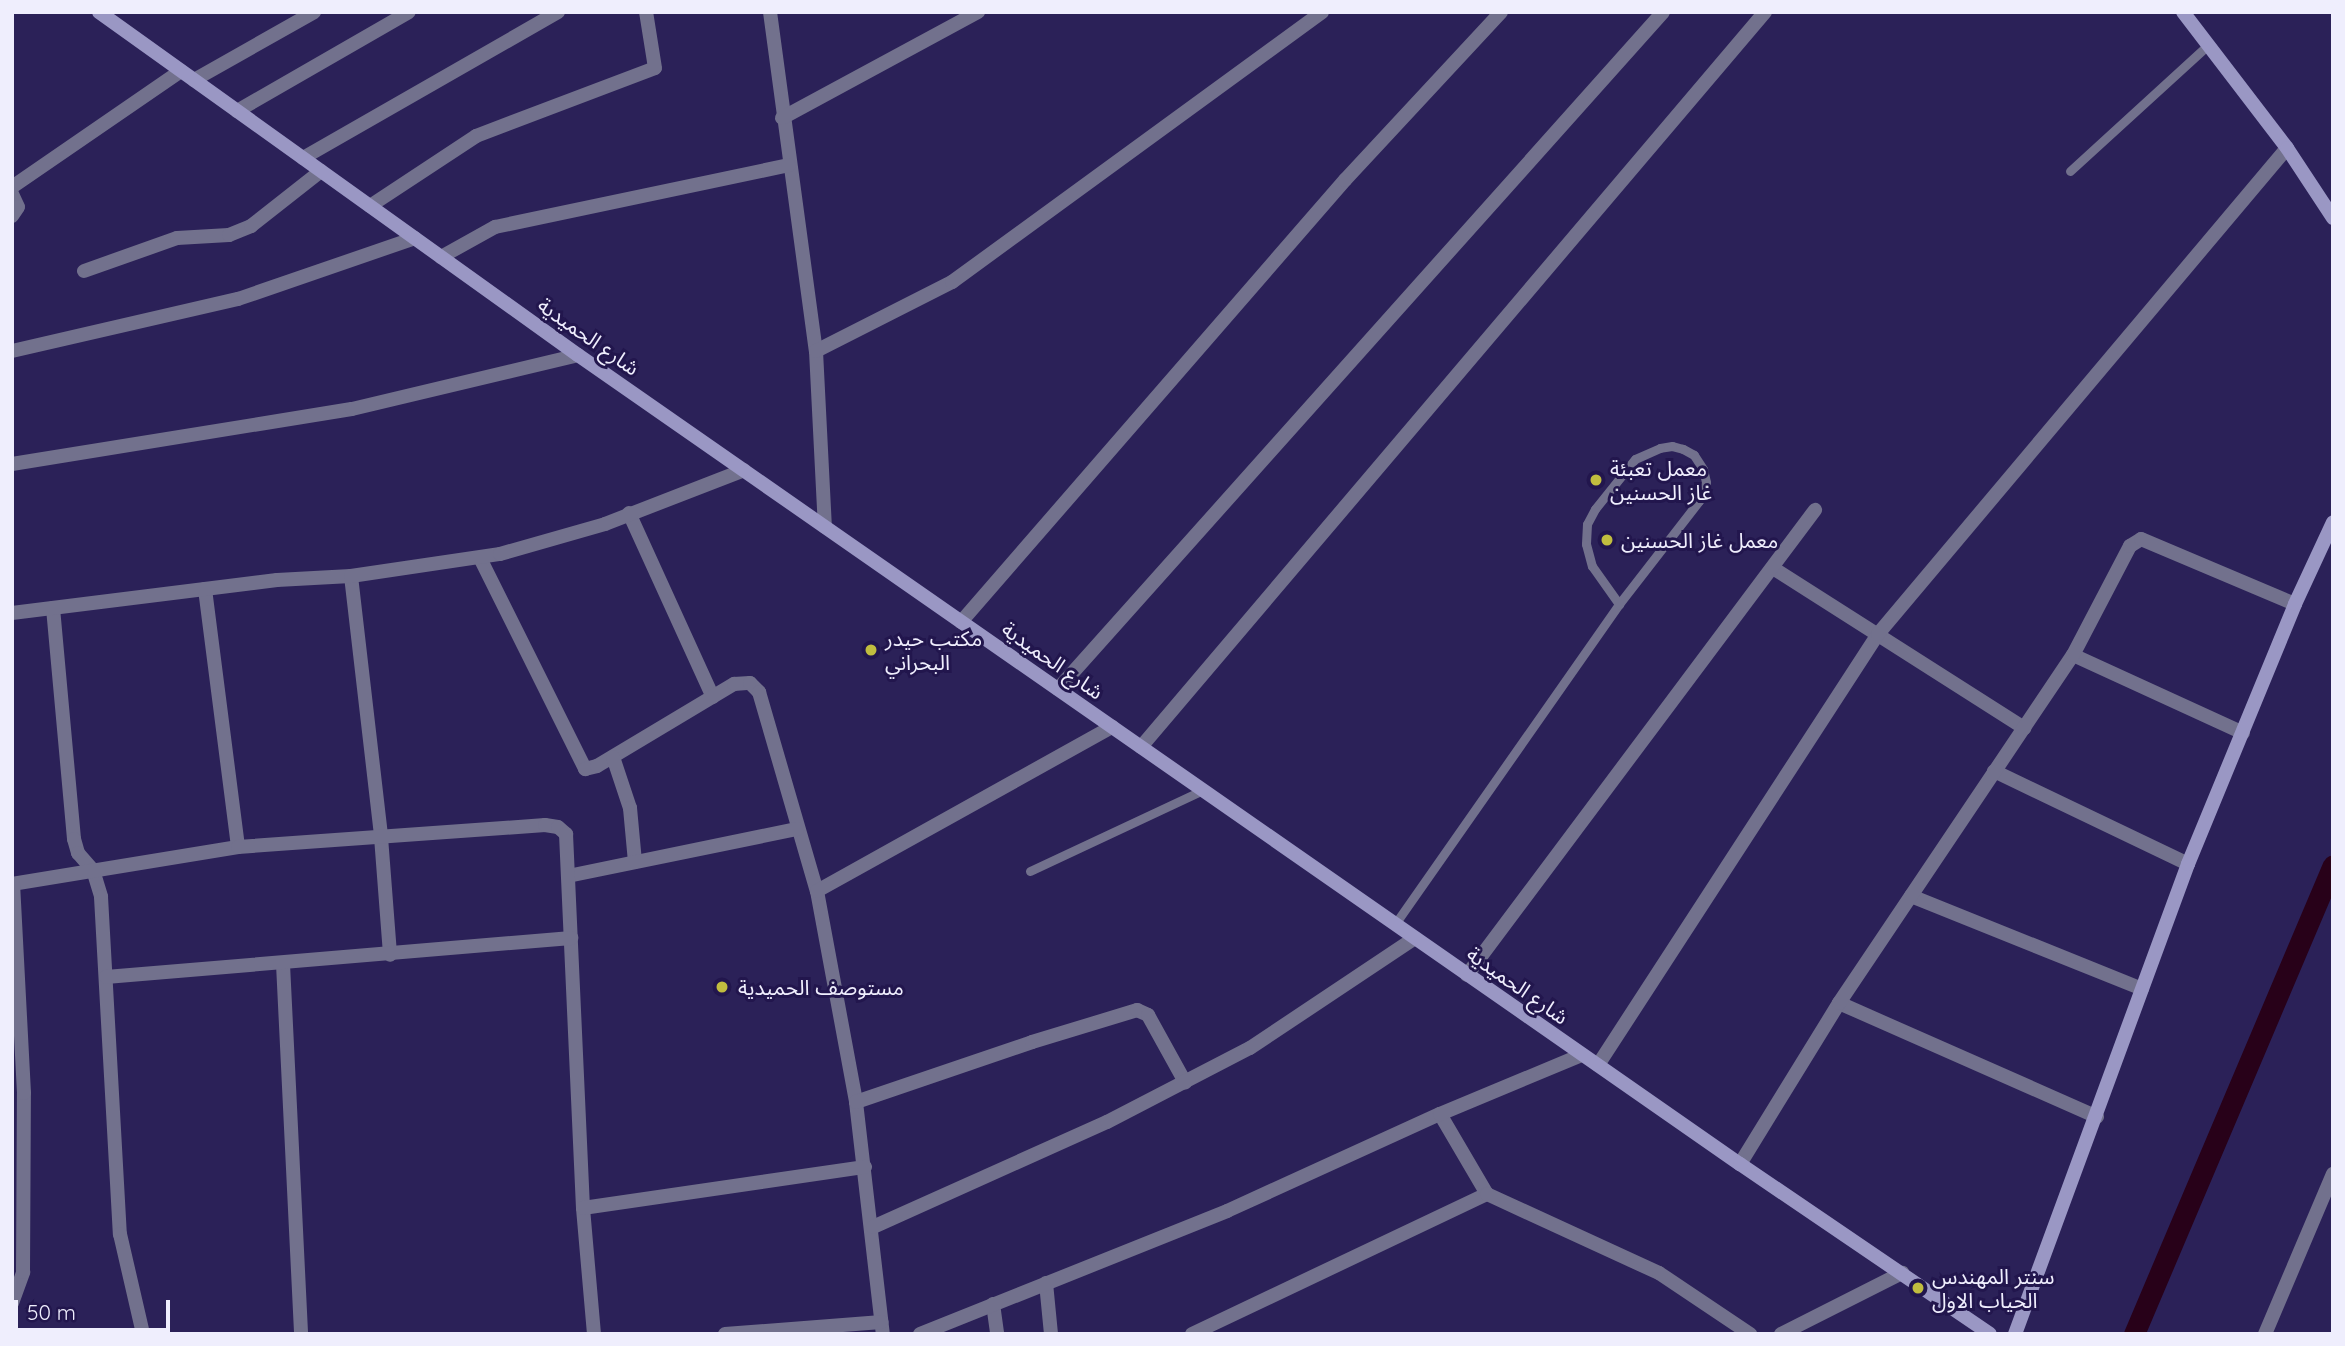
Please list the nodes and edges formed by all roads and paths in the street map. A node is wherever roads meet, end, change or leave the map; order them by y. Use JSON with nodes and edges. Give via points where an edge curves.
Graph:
{"nodes":[{"id":1,"x":99,"y":12,"type":"edge"},
{"id":2,"x":314,"y":12,"type":"edge"},
{"id":3,"x":409,"y":12,"type":"edge"},
{"id":4,"x":558,"y":12,"type":"edge"},
{"id":5,"x":646,"y":12,"type":"edge"},
{"id":6,"x":770,"y":12,"type":"edge"},
{"id":7,"x":978,"y":12,"type":"edge"},
{"id":8,"x":1322,"y":12,"type":"edge"},
{"id":9,"x":1501,"y":12,"type":"edge"},
{"id":10,"x":1663,"y":12,"type":"edge"},
{"id":11,"x":1765,"y":12,"type":"edge"},
{"id":12,"x":2183,"y":12,"type":"edge"},
{"id":13,"x":2208,"y":45,"type":"junction"},
{"id":14,"x":181,"y":71,"type":"junction"},
{"id":15,"x":194,"y":80,"type":"junction"},
{"id":16,"x":237,"y":111,"type":"junction"},
{"id":17,"x":782,"y":118,"type":"junction"},
{"id":18,"x":2287,"y":148,"type":"junction"},
{"id":19,"x":303,"y":158,"type":"junction"},
{"id":20,"x":789,"y":165,"type":"junction"},
{"id":21,"x":321,"y":171,"type":"junction"},
{"id":22,"x":2070,"y":171,"type":"dead end"},
{"id":23,"x":12,"y":187,"type":"edge"},
{"id":24,"x":12,"y":194,"type":"edge"},
{"id":25,"x":370,"y":206,"type":"junction"},
{"id":26,"x":12,"y":216,"type":"edge"},
{"id":27,"x":2333,"y":218,"type":"edge"},
{"id":28,"x":415,"y":238,"type":"junction"},
{"id":29,"x":441,"y":257,"type":"junction"},
{"id":30,"x":84,"y":271,"type":"dead end"},
{"id":31,"x":12,"y":351,"type":"edge"},
{"id":32,"x":816,"y":351,"type":"junction"},
{"id":33,"x":578,"y":355,"type":"junction"},
{"id":34,"x":12,"y":464,"type":"edge"},
{"id":35,"x":744,"y":470,"type":"junction"},
{"id":36,"x":1815,"y":510,"type":"dead end"},
{"id":37,"x":629,"y":513,"type":"junction"},
{"id":38,"x":2333,"y":522,"type":"edge"},
{"id":39,"x":825,"y":527,"type":"junction"},
{"id":40,"x":480,"y":558,"type":"junction"},
{"id":41,"x":1773,"y":568,"type":"junction"},
{"id":42,"x":351,"y":576,"type":"junction"},
{"id":43,"x":205,"y":589,"type":"junction"},
{"id":44,"x":1619,"y":604,"type":"junction"},
{"id":45,"x":2295,"y":604,"type":"junction"},
{"id":46,"x":53,"y":608,"type":"junction"},
{"id":47,"x":12,"y":613,"type":"edge"},
{"id":48,"x":961,"y":622,"type":"junction"},
{"id":49,"x":1878,"y":634,"type":"junction"},
{"id":50,"x":2073,"y":655,"type":"junction"},
{"id":51,"x":1058,"y":690,"type":"junction"},
{"id":52,"x":713,"y":697,"type":"junction"},
{"id":53,"x":1112,"y":727,"type":"junction"},
{"id":54,"x":2024,"y":728,"type":"junction"},
{"id":55,"x":2243,"y":733,"type":"junction"},
{"id":56,"x":1141,"y":747,"type":"junction"},
{"id":57,"x":613,"y":757,"type":"junction"},
{"id":58,"x":1994,"y":771,"type":"junction"},
{"id":59,"x":1203,"y":790,"type":"junction"},
{"id":60,"x":797,"y":829,"type":"junction"},
{"id":61,"x":381,"y":837,"type":"junction"},
{"id":62,"x":238,"y":847,"type":"junction"},
{"id":63,"x":635,"y":862,"type":"junction"},
{"id":64,"x":2188,"y":864,"type":"junction"},
{"id":65,"x":93,"y":870,"type":"junction"},
{"id":66,"x":1030,"y":871,"type":"dead end"},
{"id":67,"x":568,"y":876,"type":"junction"},
{"id":68,"x":13,"y":884,"type":"edge"},
{"id":69,"x":817,"y":891,"type":"junction"},
{"id":70,"x":1910,"y":896,"type":"junction"},
{"id":71,"x":1395,"y":924,"type":"junction"},
{"id":72,"x":571,"y":938,"type":"junction"},
{"id":73,"x":1415,"y":938,"type":"junction"},
{"id":74,"x":390,"y":955,"type":"junction"},
{"id":75,"x":283,"y":964,"type":"junction"},
{"id":76,"x":1467,"y":975,"type":"junction"},
{"id":77,"x":106,"y":977,"type":"junction"},
{"id":78,"x":2142,"y":989,"type":"junction"},
{"id":79,"x":1839,"y":1003,"type":"junction"},
{"id":80,"x":1582,"y":1055,"type":"junction"},
{"id":81,"x":1598,"y":1065,"type":"junction"},
{"id":82,"x":1185,"y":1082,"type":"junction"},
{"id":83,"x":856,"y":1102,"type":"junction"},
{"id":84,"x":1440,"y":1114,"type":"junction"},
{"id":85,"x":2097,"y":1117,"type":"junction"},
{"id":86,"x":1740,"y":1164,"type":"junction"},
{"id":87,"x":865,"y":1167,"type":"junction"},
{"id":88,"x":2333,"y":1174,"type":"edge"},
{"id":89,"x":1487,"y":1194,"type":"junction"},
{"id":90,"x":2327,"y":1207,"type":"edge"},
{"id":91,"x":583,"y":1208,"type":"junction"},
{"id":92,"x":873,"y":1227,"type":"junction"},
{"id":93,"x":1902,"y":1273,"type":"junction"},
{"id":94,"x":1046,"y":1283,"type":"junction"},
{"id":95,"x":12,"y":1303,"type":"edge"},
{"id":96,"x":993,"y":1304,"type":"junction"},
{"id":97,"x":882,"y":1328,"type":"edge"},
{"id":98,"x":143,"y":1334,"type":"edge"},
{"id":99,"x":301,"y":1334,"type":"edge"},
{"id":100,"x":594,"y":1334,"type":"edge"},
{"id":101,"x":724,"y":1334,"type":"edge"},
{"id":102,"x":920,"y":1334,"type":"edge"},
{"id":103,"x":997,"y":1334,"type":"edge"},
{"id":104,"x":1051,"y":1334,"type":"edge"},
{"id":105,"x":1192,"y":1334,"type":"edge"},
{"id":106,"x":1750,"y":1334,"type":"edge"},
{"id":107,"x":1781,"y":1334,"type":"edge"},
{"id":108,"x":1990,"y":1334,"type":"edge"},
{"id":109,"x":2015,"y":1334,"type":"edge"},
{"id":110,"x":2265,"y":1334,"type":"edge"}],
"edges":[{"from":1,"to":14,"type":"street","name":"شارع الحميدية"},
{"from":2,"to":15,"type":"street"},
{"from":3,"to":16,"type":"street"},
{"from":4,"to":19,"type":"street"},
{"from":5,"to":25,"type":"street","via":[[655,68],[476,136]]},
{"from":6,"to":17,"type":"street"},
{"from":7,"to":17,"type":"street"},
{"from":8,"to":32,"type":"street","via":[[952,282]]},
{"from":9,"to":48,"type":"street","via":[[1345,180]]},
{"from":10,"to":51,"type":"street"},
{"from":11,"to":56,"type":"street"},
{"from":12,"to":13,"type":"street"},
{"from":13,"to":18,"type":"street"},
{"from":13,"to":22,"type":"lane"},
{"from":14,"to":15,"type":"street","name":"شارع الحميدية"},
{"from":14,"to":23,"type":"street"},
{"from":15,"to":16,"type":"street","name":"شارع الحميدية"},
{"from":16,"to":19,"type":"street","name":"شارع الحميدية"},
{"from":17,"to":20,"type":"street"},
{"from":18,"to":27,"type":"street"},
{"from":18,"to":49,"type":"street"},
{"from":19,"to":21,"type":"street","name":"شارع الحميدية"},
{"from":20,"to":29,"type":"street","via":[[495,228]]},
{"from":20,"to":32,"type":"street"},
{"from":21,"to":25,"type":"street","name":"شارع الحميدية"},
{"from":21,"to":30,"type":"street","via":[[251,226],[229,235],[177,238]]},
{"from":24,"to":26,"type":"street","via":[[18,207]]},
{"from":25,"to":28,"type":"street","name":"شارع الحميدية"},
{"from":28,"to":29,"type":"street","name":"شارع الحميدية"},
{"from":28,"to":31,"type":"street","via":[[238,299]]},
{"from":29,"to":33,"type":"street","name":"شارع الحميدية"},
{"from":32,"to":39,"type":"street"},
{"from":33,"to":34,"type":"street","via":[[352,409]]},
{"from":33,"to":35,"type":"street","name":"شارع الحميدية"},
{"from":35,"to":37,"type":"street"},
{"from":35,"to":39,"type":"street","name":"شارع الحميدية"},
{"from":36,"to":41,"type":"street"},
{"from":37,"to":40,"type":"street","via":[[605,524]]},
{"from":37,"to":52,"type":"street"},
{"from":38,"to":45,"type":"street"},
{"from":39,"to":48,"type":"street","name":"شارع الحميدية"},
{"from":40,"to":42,"type":"street"},
{"from":40,"to":57,"type":"street","via":[[578,759],[585,769]]},
{"from":41,"to":49,"type":"street"},
{"from":41,"to":76,"type":"street"},
{"from":42,"to":43,"type":"street"},
{"from":42,"to":61,"type":"street"},
{"from":43,"to":46,"type":"street"},
{"from":43,"to":62,"type":"street"},
{"from":44,"to":44,"type":"lane","via":[[1699,501],[1706,482],[1703,469],[1694,455],[1683,449],[1660,448],[1634,459],[1587,524],[1592,566]]},
{"from":44,"to":71,"type":"lane"},
{"from":45,"to":50,"type":"street","via":[[2141,539],[2130,546]]},
{"from":45,"to":55,"type":"street"},
{"from":46,"to":47,"type":"street"},
{"from":46,"to":65,"type":"street","via":[[74,839],[78,853]]},
{"from":48,"to":51,"type":"street","name":"شارع الحميدية"},
{"from":49,"to":54,"type":"street"},
{"from":49,"to":81,"type":"street"},
{"from":50,"to":54,"type":"street"},
{"from":50,"to":55,"type":"street"},
{"from":51,"to":53,"type":"street","name":"شارع الحميدية"},
{"from":52,"to":57,"type":"street"},
{"from":52,"to":60,"type":"street","via":[[734,684],[750,683],[759,692]]},
{"from":53,"to":56,"type":"street","name":"شارع الحميدية"},
{"from":53,"to":69,"type":"street"},
{"from":54,"to":58,"type":"street"},
{"from":55,"to":64,"type":"street"},
{"from":56,"to":59,"type":"street","name":"شارع الحميدية"},
{"from":57,"to":63,"type":"street","via":[[630,808]]},
{"from":58,"to":64,"type":"street"},
{"from":58,"to":70,"type":"street"},
{"from":59,"to":66,"type":"lane"},
{"from":59,"to":71,"type":"street","name":"شارع الحميدية"},
{"from":60,"to":63,"type":"street"},
{"from":60,"to":69,"type":"street"},
{"from":61,"to":62,"type":"street"},
{"from":61,"to":67,"type":"street","via":[[558,827],[566,834]]},
{"from":61,"to":74,"type":"street"},
{"from":62,"to":65,"type":"street"},
{"from":63,"to":67,"type":"street"},
{"from":64,"to":78,"type":"street"},
{"from":65,"to":68,"type":"street"},
{"from":65,"to":77,"type":"street","via":[[101,897]]},
{"from":67,"to":72,"type":"street"},
{"from":68,"to":95,"type":"street","via":[[24,1093],[23,1272]]},
{"from":69,"to":83,"type":"street"},
{"from":70,"to":78,"type":"street"},
{"from":70,"to":79,"type":"street"},
{"from":71,"to":73,"type":"street","name":"شارع الحميدية"},
{"from":72,"to":74,"type":"street"},
{"from":72,"to":91,"type":"street"},
{"from":73,"to":76,"type":"street","name":"شارع الحميدية"},
{"from":73,"to":82,"type":"street","via":[[1250,1048]]},
{"from":74,"to":75,"type":"street"},
{"from":75,"to":77,"type":"street"},
{"from":75,"to":99,"type":"street"},
{"from":76,"to":80,"type":"street","name":"شارع الحميدية"},
{"from":77,"to":98,"type":"street","via":[[120,1234]]},
{"from":78,"to":85,"type":"street"},
{"from":79,"to":85,"type":"street"},
{"from":79,"to":86,"type":"street"},
{"from":80,"to":81,"type":"street","name":"شارع الحميدية"},
{"from":80,"to":84,"type":"street"},
{"from":81,"to":86,"type":"street","name":"شارع الحميدية"},
{"from":82,"to":83,"type":"street","via":[[1149,1015],[1138,1010]]},
{"from":82,"to":92,"type":"street"},
{"from":83,"to":87,"type":"street"},
{"from":84,"to":89,"type":"street"},
{"from":84,"to":94,"type":"street","via":[[1227,1210]]},
{"from":85,"to":109,"type":"street"},
{"from":86,"to":93,"type":"street","name":"شارع الحميدية"},
{"from":87,"to":91,"type":"street"},
{"from":87,"to":92,"type":"street"},
{"from":88,"to":90,"type":"street"},
{"from":89,"to":105,"type":"street"},
{"from":89,"to":106,"type":"street","via":[[1658,1273]]},
{"from":90,"to":110,"type":"street"},
{"from":91,"to":100,"type":"street"},
{"from":92,"to":97,"type":"street"},
{"from":93,"to":107,"type":"street"},
{"from":93,"to":108,"type":"street","name":"شارع الحميدية"},
{"from":94,"to":96,"type":"street"},
{"from":94,"to":104,"type":"street"},
{"from":96,"to":102,"type":"street"},
{"from":96,"to":103,"type":"street"},
{"from":97,"to":101,"type":"street"}]}
